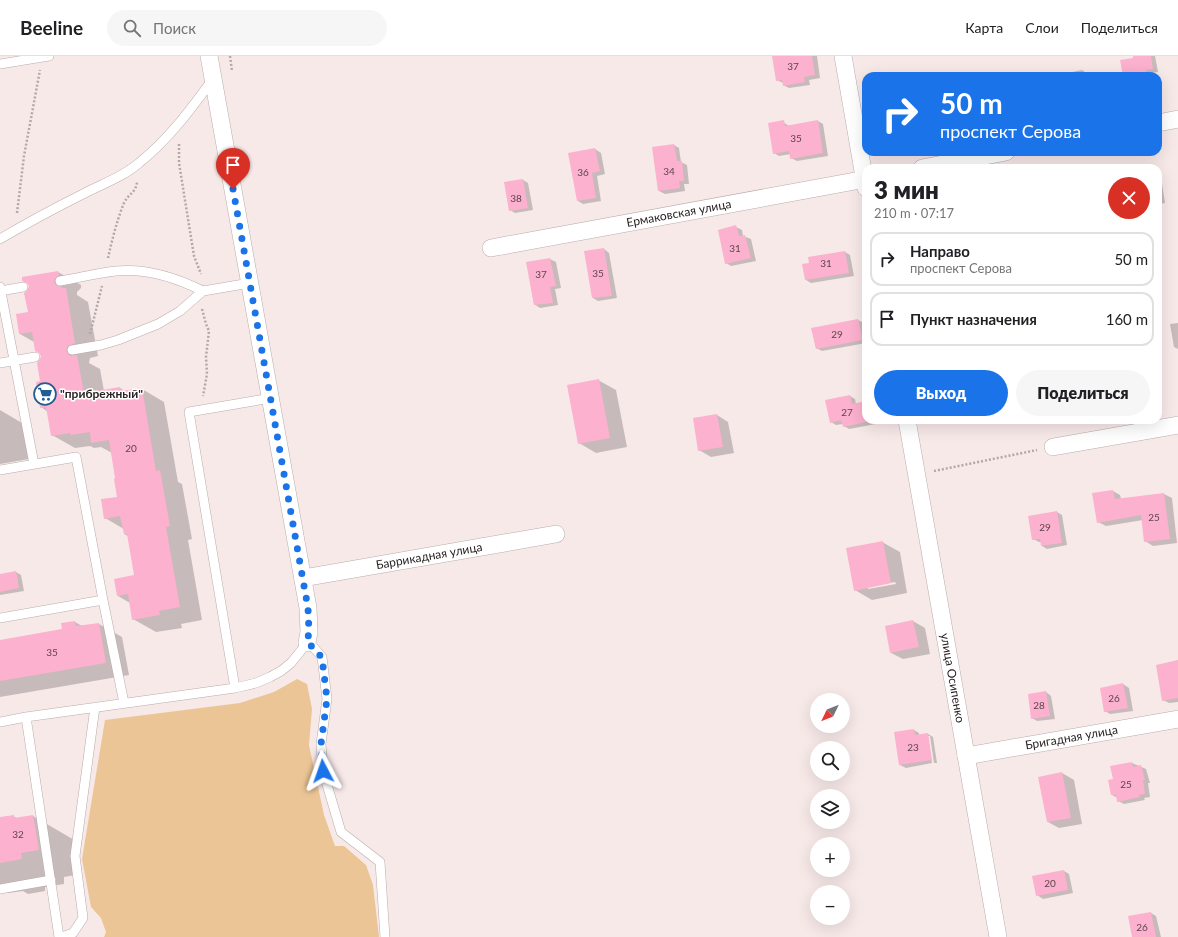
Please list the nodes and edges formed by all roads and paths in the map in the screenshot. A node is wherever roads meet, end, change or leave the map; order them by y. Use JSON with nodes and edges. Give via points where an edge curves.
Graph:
{"nodes":[{"id":1,"x":46,"y":56,"type":"edge"},
{"id":2,"x":210,"y":56,"type":"edge"},
{"id":3,"x":844,"y":56,"type":"edge"},
{"id":4,"x":0,"y":64,"type":"edge"},
{"id":5,"x":213,"y":79,"type":"junction"},
{"id":6,"x":1178,"y":119,"type":"edge"},
{"id":7,"x":1162,"y":122,"type":"edge"},
{"id":8,"x":179,"y":125,"type":"junction"},
{"id":9,"x":985,"y":156,"type":"edge"},
{"id":10,"x":138,"y":164,"type":"junction"},
{"id":11,"x":862,"y":164,"type":"edge"},
{"id":12,"x":943,"y":164,"type":"edge"},
{"id":13,"x":862,"y":183,"type":"edge"},
{"id":14,"x":15,"y":230,"type":"junction"},
{"id":15,"x":0,"y":239,"type":"edge"},
{"id":16,"x":491,"y":248,"type":"dead end"},
{"id":17,"x":105,"y":273,"type":"junction"},
{"id":18,"x":60,"y":281,"type":"dead end"},
{"id":19,"x":250,"y":283,"type":"junction"},
{"id":20,"x":23,"y":287,"type":"dead end"},
{"id":21,"x":0,"y":290,"type":"edge"},
{"id":22,"x":203,"y":291,"type":"junction"},
{"id":23,"x":1,"y":304,"type":"edge"},
{"id":24,"x":86,"y":348,"type":"junction"},
{"id":25,"x":72,"y":350,"type":"dead end"},
{"id":26,"x":35,"y":357,"type":"dead end"},
{"id":27,"x":0,"y":363,"type":"edge"},
{"id":28,"x":15,"y":365,"type":"junction"},
{"id":29,"x":271,"y":398,"type":"junction"},
{"id":30,"x":200,"y":410,"type":"junction"},
{"id":31,"x":908,"y":424,"type":"edge"},
{"id":32,"x":1178,"y":425,"type":"edge"},
{"id":33,"x":1053,"y":447,"type":"joint"},
{"id":34,"x":34,"y":464,"type":"junction"},
{"id":35,"x":0,"y":470,"type":"edge"},
{"id":36,"x":916,"y":475,"type":"junction"},
{"id":37,"x":556,"y":534,"type":"dead end"},
{"id":38,"x":303,"y":578,"type":"junction"},
{"id":39,"x":103,"y":600,"type":"junction"},
{"id":40,"x":0,"y":618,"type":"edge"},
{"id":41,"x":307,"y":643,"type":"junction"},
{"id":42,"x":235,"y":688,"type":"junction"},
{"id":43,"x":124,"y":703,"type":"junction"},
{"id":44,"x":95,"y":707,"type":"junction"},
{"id":45,"x":26,"y":716,"type":"junction"},
{"id":46,"x":1178,"y":719,"type":"edge"},
{"id":47,"x":0,"y":722,"type":"edge"},
{"id":48,"x":966,"y":756,"type":"junction"},
{"id":49,"x":51,"y":880,"type":"junction"},
{"id":50,"x":0,"y":889,"type":"edge"},
{"id":51,"x":60,"y":937,"type":"edge"},
{"id":52,"x":385,"y":937,"type":"edge"},
{"id":53,"x":998,"y":937,"type":"edge"}],
"edges":[{"from":1,"to":4,"type":"lane"},
{"from":1,"to":14,"type":"path","via":[[24,156]]},
{"from":2,"to":5,"type":"street"},
{"from":3,"to":11,"type":"street"},
{"from":5,"to":8,"type":"lane"},
{"from":5,"to":19,"type":"street"},
{"from":6,"to":7,"type":"street"},
{"from":8,"to":10,"type":"lane"},
{"from":8,"to":22,"type":"path","via":[[179,163],[194,256]]},
{"from":9,"to":12,"type":"street"},
{"from":10,"to":14,"type":"lane"},
{"from":10,"to":17,"type":"path","via":[[136,187],[125,201],[112,238]]},
{"from":13,"to":16,"type":"street","name":"Ермаковская улица"},
{"from":14,"to":15,"type":"lane"},
{"from":17,"to":18,"type":"lane"},
{"from":17,"to":22,"type":"lane","via":[[135,271],[165,276]]},
{"from":17,"to":24,"type":"path"},
{"from":19,"to":22,"type":"lane"},
{"from":19,"to":29,"type":"street"},
{"from":20,"to":21,"type":"lane"},
{"from":21,"to":23,"type":"lane"},
{"from":22,"to":24,"type":"lane","via":[[180,311],[158,324],[118,340]]},
{"from":22,"to":30,"type":"path","via":[[202,311],[209,331]]},
{"from":23,"to":28,"type":"lane"},
{"from":24,"to":25,"type":"lane"},
{"from":26,"to":28,"type":"lane"},
{"from":27,"to":28,"type":"lane"},
{"from":28,"to":34,"type":"lane"},
{"from":29,"to":30,"type":"lane"},
{"from":29,"to":38,"type":"street"},
{"from":30,"to":42,"type":"lane","via":[[189,412]]},
{"from":31,"to":36,"type":"street","name":"улица Осипенко"},
{"from":32,"to":33,"type":"street"},
{"from":33,"to":36,"type":"path"},
{"from":34,"to":35,"type":"lane"},
{"from":34,"to":39,"type":"lane","via":[[76,457]]},
{"from":36,"to":48,"type":"street","name":"улица Осипенко"},
{"from":37,"to":38,"type":"street","name":"Баррикадная улица"},
{"from":38,"to":41,"type":"street","via":[[310,621]]},
{"from":39,"to":40,"type":"lane"},
{"from":39,"to":43,"type":"lane"},
{"from":41,"to":42,"type":"lane","via":[[281,671]]},
{"from":41,"to":52,"type":"lane","via":[[322,658],[327,699],[321,744],[323,771],[341,832],[380,862]]},
{"from":42,"to":43,"type":"lane"},
{"from":43,"to":44,"type":"lane"},
{"from":44,"to":45,"type":"lane"},
{"from":44,"to":51,"type":"lane","via":[[75,856],[83,918],[73,933]]},
{"from":45,"to":47,"type":"lane"},
{"from":45,"to":49,"type":"lane"},
{"from":46,"to":48,"type":"street","name":"Бригадная улица"},
{"from":48,"to":53,"type":"street","name":"улица Осипенко"},
{"from":49,"to":50,"type":"lane"},
{"from":49,"to":51,"type":"lane"}]}
